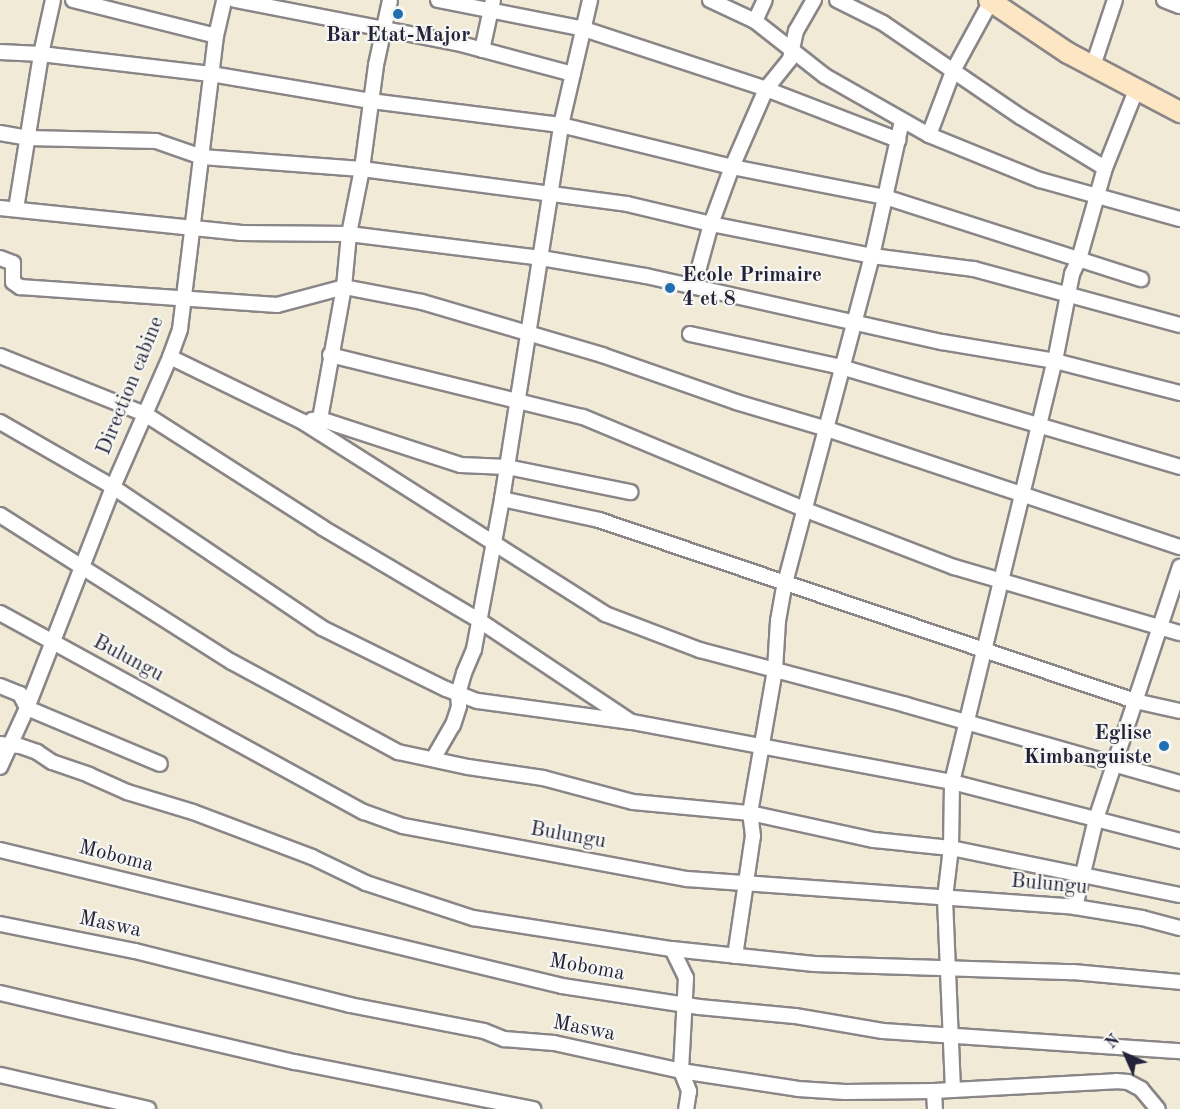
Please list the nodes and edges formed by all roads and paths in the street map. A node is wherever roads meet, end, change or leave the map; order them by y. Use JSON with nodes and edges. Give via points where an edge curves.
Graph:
{"nodes":[{"id":1,"x":53,"y":0,"type":"edge"},
{"id":2,"x":73,"y":0,"type":"edge"},
{"id":3,"x":224,"y":0,"type":"edge"},
{"id":4,"x":235,"y":0,"type":"edge"},
{"id":5,"x":390,"y":0,"type":"edge"},
{"id":6,"x":438,"y":0,"type":"edge"},
{"id":7,"x":590,"y":0,"type":"edge"},
{"id":8,"x":710,"y":0,"type":"edge"},
{"id":9,"x":765,"y":0,"type":"edge"},
{"id":10,"x":814,"y":0,"type":"edge"},
{"id":11,"x":837,"y":0,"type":"edge"},
{"id":12,"x":1115,"y":0,"type":"edge"},
{"id":13,"x":1164,"y":0,"type":"edge"},
{"id":14,"x":990,"y":1,"type":"edge"},
{"id":15,"x":491,"y":5,"type":"edge"},
{"id":16,"x":1180,"y":6,"type":"edge"},
{"id":17,"x":755,"y":21,"type":"junction"},
{"id":18,"x":383,"y":29,"type":"junction"},
{"id":19,"x":584,"y":29,"type":"junction"},
{"id":20,"x":216,"y":36,"type":"junction"},
{"id":21,"x":482,"y":50,"type":"junction"},
{"id":22,"x":0,"y":52,"type":"edge"},
{"id":23,"x":792,"y":52,"type":"junction"},
{"id":24,"x":41,"y":54,"type":"junction"},
{"id":25,"x":1093,"y":66,"type":"junction"},
{"id":26,"x":954,"y":69,"type":"junction"},
{"id":27,"x":211,"y":74,"type":"junction"},
{"id":28,"x":573,"y":74,"type":"junction"},
{"id":29,"x":1137,"y":88,"type":"junction"},
{"id":30,"x":766,"y":89,"type":"junction"},
{"id":31,"x":371,"y":101,"type":"junction"},
{"id":32,"x":1180,"y":112,"type":"edge"},
{"id":33,"x":902,"y":121,"type":"junction"},
{"id":34,"x":561,"y":125,"type":"junction"},
{"id":35,"x":0,"y":134,"type":"edge"},
{"id":36,"x":929,"y":135,"type":"junction"},
{"id":37,"x":28,"y":138,"type":"junction"},
{"id":38,"x":898,"y":140,"type":"junction"},
{"id":39,"x":202,"y":157,"type":"junction"},
{"id":40,"x":732,"y":167,"type":"junction"},
{"id":41,"x":1105,"y":168,"type":"junction"},
{"id":42,"x":362,"y":169,"type":"junction"},
{"id":43,"x":551,"y":192,"type":"junction"},
{"id":44,"x":1096,"y":195,"type":"junction"},
{"id":45,"x":885,"y":197,"type":"junction"},
{"id":46,"x":0,"y":208,"type":"edge"},
{"id":47,"x":16,"y":209,"type":"junction"},
{"id":48,"x":1180,"y":219,"type":"edge"},
{"id":49,"x":711,"y":224,"type":"junction"},
{"id":50,"x":194,"y":226,"type":"junction"},
{"id":51,"x":349,"y":234,"type":"junction"},
{"id":52,"x":872,"y":256,"type":"junction"},
{"id":53,"x":0,"y":258,"type":"edge"},
{"id":54,"x":541,"y":258,"type":"junction"},
{"id":55,"x":1079,"y":259,"type":"junction"},
{"id":56,"x":1141,"y":279,"type":"dead end"},
{"id":57,"x":694,"y":286,"type":"junction"},
{"id":58,"x":344,"y":287,"type":"junction"},
{"id":59,"x":1068,"y":293,"type":"junction"},
{"id":60,"x":185,"y":298,"type":"junction"},
{"id":61,"x":853,"y":321,"type":"junction"},
{"id":62,"x":1180,"y":325,"type":"edge"},
{"id":63,"x":527,"y":331,"type":"junction"},
{"id":64,"x":690,"y":334,"type":"dead end"},
{"id":65,"x":330,"y":355,"type":"junction"},
{"id":66,"x":0,"y":356,"type":"edge"},
{"id":67,"x":170,"y":357,"type":"junction"},
{"id":68,"x":1055,"y":361,"type":"junction"},
{"id":69,"x":841,"y":367,"type":"junction"},
{"id":70,"x":1180,"y":393,"type":"edge"},
{"id":71,"x":518,"y":402,"type":"junction"},
{"id":72,"x":145,"y":414,"type":"junction"},
{"id":73,"x":320,"y":419,"type":"junction"},
{"id":74,"x":0,"y":422,"type":"edge"},
{"id":75,"x":303,"y":422,"type":"junction"},
{"id":76,"x":1039,"y":426,"type":"junction"},
{"id":77,"x":827,"y":429,"type":"junction"},
{"id":78,"x":507,"y":467,"type":"junction"},
{"id":79,"x":1180,"y":467,"type":"edge"},
{"id":80,"x":113,"y":487,"type":"junction"},
{"id":81,"x":630,"y":492,"type":"dead end"},
{"id":82,"x":1021,"y":494,"type":"junction"},
{"id":83,"x":502,"y":499,"type":"junction"},
{"id":84,"x":806,"y":510,"type":"junction"},
{"id":85,"x":0,"y":515,"type":"edge"},
{"id":86,"x":493,"y":545,"type":"junction"},
{"id":87,"x":1180,"y":547,"type":"edge"},
{"id":88,"x":82,"y":567,"type":"junction"},
{"id":89,"x":1180,"y":567,"type":"edge"},
{"id":90,"x":1002,"y":581,"type":"junction"},
{"id":91,"x":785,"y":583,"type":"junction"},
{"id":92,"x":0,"y":613,"type":"edge"},
{"id":93,"x":480,"y":621,"type":"junction"},
{"id":94,"x":1159,"y":627,"type":"junction"},
{"id":95,"x":1180,"y":633,"type":"edge"},
{"id":96,"x":52,"y":642,"type":"junction"},
{"id":97,"x":985,"y":649,"type":"junction"},
{"id":98,"x":775,"y":670,"type":"junction"},
{"id":99,"x":0,"y":686,"type":"edge"},
{"id":100,"x":458,"y":694,"type":"junction"},
{"id":101,"x":1135,"y":701,"type":"junction"},
{"id":102,"x":27,"y":708,"type":"junction"},
{"id":103,"x":1180,"y":711,"type":"edge"},
{"id":104,"x":632,"y":722,"type":"junction"},
{"id":105,"x":966,"y":722,"type":"junction"},
{"id":106,"x":4,"y":745,"type":"edge"},
{"id":107,"x":761,"y":747,"type":"junction"},
{"id":108,"x":433,"y":759,"type":"junction"},
{"id":109,"x":1114,"y":763,"type":"junction"},
{"id":110,"x":160,"y":764,"type":"dead end"},
{"id":111,"x":0,"y":767,"type":"edge"},
{"id":112,"x":952,"y":782,"type":"junction"},
{"id":113,"x":1180,"y":783,"type":"edge"},
{"id":114,"x":750,"y":813,"type":"junction"},
{"id":115,"x":1096,"y":819,"type":"junction"},
{"id":116,"x":1180,"y":841,"type":"edge"},
{"id":117,"x":951,"y":848,"type":"junction"},
{"id":118,"x":0,"y":849,"type":"edge"},
{"id":119,"x":1082,"y":877,"type":"junction"},
{"id":120,"x":745,"y":884,"type":"junction"},
{"id":121,"x":1180,"y":895,"type":"edge"},
{"id":122,"x":945,"y":898,"type":"junction"},
{"id":123,"x":1076,"y":907,"type":"junction"},
{"id":124,"x":0,"y":924,"type":"edge"},
{"id":125,"x":1180,"y":928,"type":"edge"},
{"id":126,"x":672,"y":949,"type":"junction"},
{"id":127,"x":735,"y":956,"type":"junction"},
{"id":128,"x":947,"y":969,"type":"junction"},
{"id":129,"x":1180,"y":982,"type":"edge"},
{"id":130,"x":0,"y":993,"type":"edge"},
{"id":131,"x":686,"y":1005,"type":"junction"},
{"id":132,"x":950,"y":1036,"type":"junction"},
{"id":133,"x":1180,"y":1051,"type":"edge"},
{"id":134,"x":681,"y":1071,"type":"junction"},
{"id":135,"x":0,"y":1075,"type":"edge"},
{"id":136,"x":953,"y":1090,"type":"junction"},
{"id":137,"x":934,"y":1091,"type":"junction"},
{"id":138,"x":148,"y":1109,"type":"edge"},
{"id":139,"x":533,"y":1109,"type":"edge"},
{"id":140,"x":686,"y":1109,"type":"edge"},
{"id":141,"x":935,"y":1109,"type":"edge"},
{"id":142,"x":1158,"y":1109,"type":"edge"}],
"edges":[{"from":1,"to":24,"type":"street"},
{"from":2,"to":20,"type":"street"},
{"from":3,"to":20,"type":"street","name":"Direction cabine"},
{"from":4,"to":18,"type":"street"},
{"from":5,"to":18,"type":"street"},
{"from":6,"to":15,"type":"street"},
{"from":7,"to":19,"type":"street"},
{"from":8,"to":17,"type":"street"},
{"from":9,"to":17,"type":"street"},
{"from":10,"to":23,"type":"street","via":[[796,31]]},
{"from":11,"to":26,"type":"street","via":[[883,23]]},
{"from":12,"to":25,"type":"street"},
{"from":13,"to":16,"type":"street"},
{"from":14,"to":25,"type":"street"},
{"from":14,"to":26,"type":"street"},
{"from":15,"to":19,"type":"street"},
{"from":15,"to":21,"type":"street"},
{"from":17,"to":23,"type":"street"},
{"from":18,"to":21,"type":"street"},
{"from":18,"to":31,"type":"street"},
{"from":19,"to":28,"type":"street"},
{"from":19,"to":30,"type":"street"},
{"from":20,"to":27,"type":"street","name":"Direction cabine"},
{"from":21,"to":28,"type":"street"},
{"from":22,"to":24,"type":"street"},
{"from":23,"to":30,"type":"street"},
{"from":23,"to":33,"type":"street"},
{"from":24,"to":27,"type":"street"},
{"from":24,"to":37,"type":"street"},
{"from":25,"to":29,"type":"street"},
{"from":26,"to":36,"type":"street"},
{"from":26,"to":41,"type":"street","via":[[1021,117]]},
{"from":27,"to":31,"type":"street"},
{"from":27,"to":39,"type":"street","name":"Direction cabine"},
{"from":28,"to":34,"type":"street"},
{"from":29,"to":32,"type":"street"},
{"from":29,"to":41,"type":"street"},
{"from":30,"to":38,"type":"street"},
{"from":30,"to":40,"type":"street"},
{"from":31,"to":34,"type":"street"},
{"from":31,"to":42,"type":"street"},
{"from":33,"to":36,"type":"street"},
{"from":33,"to":38,"type":"street"},
{"from":34,"to":40,"type":"street"},
{"from":34,"to":43,"type":"street"},
{"from":35,"to":37,"type":"street"},
{"from":36,"to":44,"type":"street","via":[[1024,174]]},
{"from":37,"to":39,"type":"street","via":[[156,141]]},
{"from":37,"to":47,"type":"street"},
{"from":38,"to":45,"type":"street"},
{"from":39,"to":42,"type":"street"},
{"from":39,"to":50,"type":"street","name":"Direction cabine"},
{"from":40,"to":45,"type":"street"},
{"from":40,"to":49,"type":"street"},
{"from":41,"to":44,"type":"street"},
{"from":42,"to":43,"type":"street"},
{"from":42,"to":51,"type":"street"},
{"from":43,"to":49,"type":"street","via":[[636,205]]},
{"from":43,"to":54,"type":"street"},
{"from":44,"to":48,"type":"street"},
{"from":44,"to":55,"type":"street"},
{"from":45,"to":52,"type":"street"},
{"from":45,"to":55,"type":"street"},
{"from":46,"to":47,"type":"street"},
{"from":47,"to":50,"type":"street"},
{"from":49,"to":52,"type":"street"},
{"from":49,"to":57,"type":"street"},
{"from":50,"to":51,"type":"street","via":[[240,233]]},
{"from":50,"to":60,"type":"street","name":"Direction cabine"},
{"from":51,"to":54,"type":"street"},
{"from":51,"to":58,"type":"street"},
{"from":52,"to":59,"type":"street","via":[[974,269]]},
{"from":52,"to":61,"type":"street"},
{"from":53,"to":60,"type":"street","via":[[12,263],[13,282],[20,287]]},
{"from":54,"to":57,"type":"street"},
{"from":54,"to":63,"type":"street"},
{"from":55,"to":56,"type":"street"},
{"from":55,"to":59,"type":"street"},
{"from":57,"to":61,"type":"street"},
{"from":58,"to":60,"type":"street","via":[[277,305]]},
{"from":58,"to":63,"type":"street","via":[[422,302]]},
{"from":58,"to":65,"type":"street"},
{"from":59,"to":62,"type":"street"},
{"from":59,"to":68,"type":"street"},
{"from":60,"to":67,"type":"street","name":"Direction cabine"},
{"from":61,"to":68,"type":"street","via":[[942,342]]},
{"from":61,"to":69,"type":"street"},
{"from":63,"to":71,"type":"street"},
{"from":63,"to":77,"type":"street"},
{"from":64,"to":69,"type":"street"},
{"from":65,"to":71,"type":"street"},
{"from":65,"to":73,"type":"street"},
{"from":66,"to":72,"type":"street"},
{"from":67,"to":72,"type":"street","name":"Direction cabine"},
{"from":67,"to":75,"type":"street"},
{"from":68,"to":70,"type":"street"},
{"from":68,"to":76,"type":"street"},
{"from":69,"to":76,"type":"street"},
{"from":69,"to":77,"type":"street"},
{"from":71,"to":78,"type":"street"},
{"from":71,"to":84,"type":"street","via":[[590,419]]},
{"from":72,"to":80,"type":"street","name":"Direction cabine"},
{"from":72,"to":93,"type":"street","via":[[323,528]]},
{"from":73,"to":75,"type":"street"},
{"from":73,"to":78,"type":"street","via":[[461,465]]},
{"from":74,"to":80,"type":"street"},
{"from":75,"to":86,"type":"street"},
{"from":76,"to":79,"type":"street"},
{"from":76,"to":82,"type":"street"},
{"from":77,"to":82,"type":"street"},
{"from":77,"to":84,"type":"street"},
{"from":78,"to":81,"type":"street"},
{"from":78,"to":83,"type":"street"},
{"from":80,"to":88,"type":"street","name":"Direction cabine"},
{"from":80,"to":100,"type":"street","via":[[322,628]]},
{"from":82,"to":87,"type":"street"},
{"from":82,"to":90,"type":"street"},
{"from":83,"to":86,"type":"street"},
{"from":83,"to":91,"type":"street","via":[[599,520]]},
{"from":84,"to":90,"type":"street","via":[[954,567]]},
{"from":84,"to":91,"type":"street"},
{"from":85,"to":88,"type":"street"},
{"from":86,"to":93,"type":"street"},
{"from":86,"to":98,"type":"street","via":[[604,614],[700,650]]},
{"from":88,"to":96,"type":"street","name":"Direction cabine"},
{"from":88,"to":108,"type":"street","via":[[232,662],[392,749]]},
{"from":89,"to":94,"type":"street"},
{"from":90,"to":94,"type":"street"},
{"from":90,"to":97,"type":"street"},
{"from":91,"to":97,"type":"street"},
{"from":91,"to":98,"type":"street"},
{"from":92,"to":96,"type":"street","name":"Bulungu"},
{"from":93,"to":100,"type":"street"},
{"from":93,"to":104,"type":"street"},
{"from":94,"to":95,"type":"street"},
{"from":94,"to":101,"type":"street"},
{"from":96,"to":102,"type":"street","name":"Direction cabine"},
{"from":96,"to":120,"type":"street","name":"Bulungu","via":[[377,818],[479,842],[687,879]]},
{"from":97,"to":101,"type":"street"},
{"from":97,"to":105,"type":"street"},
{"from":98,"to":105,"type":"street"},
{"from":98,"to":107,"type":"street"},
{"from":99,"to":102,"type":"street","via":[[20,694]]},
{"from":100,"to":104,"type":"street","via":[[501,706]]},
{"from":100,"to":108,"type":"street","via":[[453,725]]},
{"from":101,"to":103,"type":"street"},
{"from":101,"to":109,"type":"street"},
{"from":102,"to":106,"type":"street","name":"Direction cabine"},
{"from":102,"to":110,"type":"street"},
{"from":104,"to":107,"type":"street"},
{"from":105,"to":109,"type":"street"},
{"from":105,"to":112,"type":"street"},
{"from":106,"to":111,"type":"street","name":"Direction cabine"},
{"from":106,"to":126,"type":"street","via":[[37,752],[52,762],[127,792],[193,812],[312,857],[366,883],[473,918]]},
{"from":107,"to":112,"type":"street"},
{"from":107,"to":114,"type":"street"},
{"from":108,"to":114,"type":"street","via":[[543,778],[633,802]]},
{"from":109,"to":113,"type":"street"},
{"from":109,"to":115,"type":"street"},
{"from":112,"to":115,"type":"street"},
{"from":112,"to":117,"type":"street"},
{"from":114,"to":117,"type":"street","via":[[874,840]]},
{"from":114,"to":120,"type":"street","via":[[753,836]]},
{"from":115,"to":116,"type":"street"},
{"from":115,"to":119,"type":"street"},
{"from":117,"to":119,"type":"street"},
{"from":117,"to":122,"type":"street"},
{"from":118,"to":131,"type":"street","name":"Moboma","via":[[562,986]]},
{"from":119,"to":121,"type":"street"},
{"from":119,"to":123,"type":"street"},
{"from":120,"to":122,"type":"street","name":"Bulungu"},
{"from":120,"to":127,"type":"street"},
{"from":122,"to":123,"type":"street","name":"Bulungu"},
{"from":122,"to":128,"type":"street"},
{"from":123,"to":125,"type":"street","name":"Bulungu"},
{"from":124,"to":134,"type":"street","name":"Maswa","via":[[135,951],[350,1005],[484,1030],[504,1039],[554,1043]]},
{"from":126,"to":127,"type":"street"},
{"from":126,"to":131,"type":"street","via":[[686,978]]},
{"from":127,"to":128,"type":"street","via":[[814,964]]},
{"from":128,"to":129,"type":"street","via":[[1073,972]]},
{"from":128,"to":132,"type":"street"},
{"from":130,"to":139,"type":"street","via":[[295,1062]]},
{"from":131,"to":132,"type":"street","name":"Moboma"},
{"from":131,"to":134,"type":"street"},
{"from":132,"to":133,"type":"street","name":"Moboma"},
{"from":132,"to":136,"type":"street"},
{"from":134,"to":137,"type":"street","name":"Maswa","via":[[798,1089]]},
{"from":134,"to":140,"type":"street","via":[[689,1091]]},
{"from":135,"to":138,"type":"street"},
{"from":136,"to":137,"type":"street","name":"Maswa"},
{"from":136,"to":142,"type":"street","name":"Maswa","via":[[1128,1082],[1141,1089]]},
{"from":137,"to":141,"type":"street"}]}
